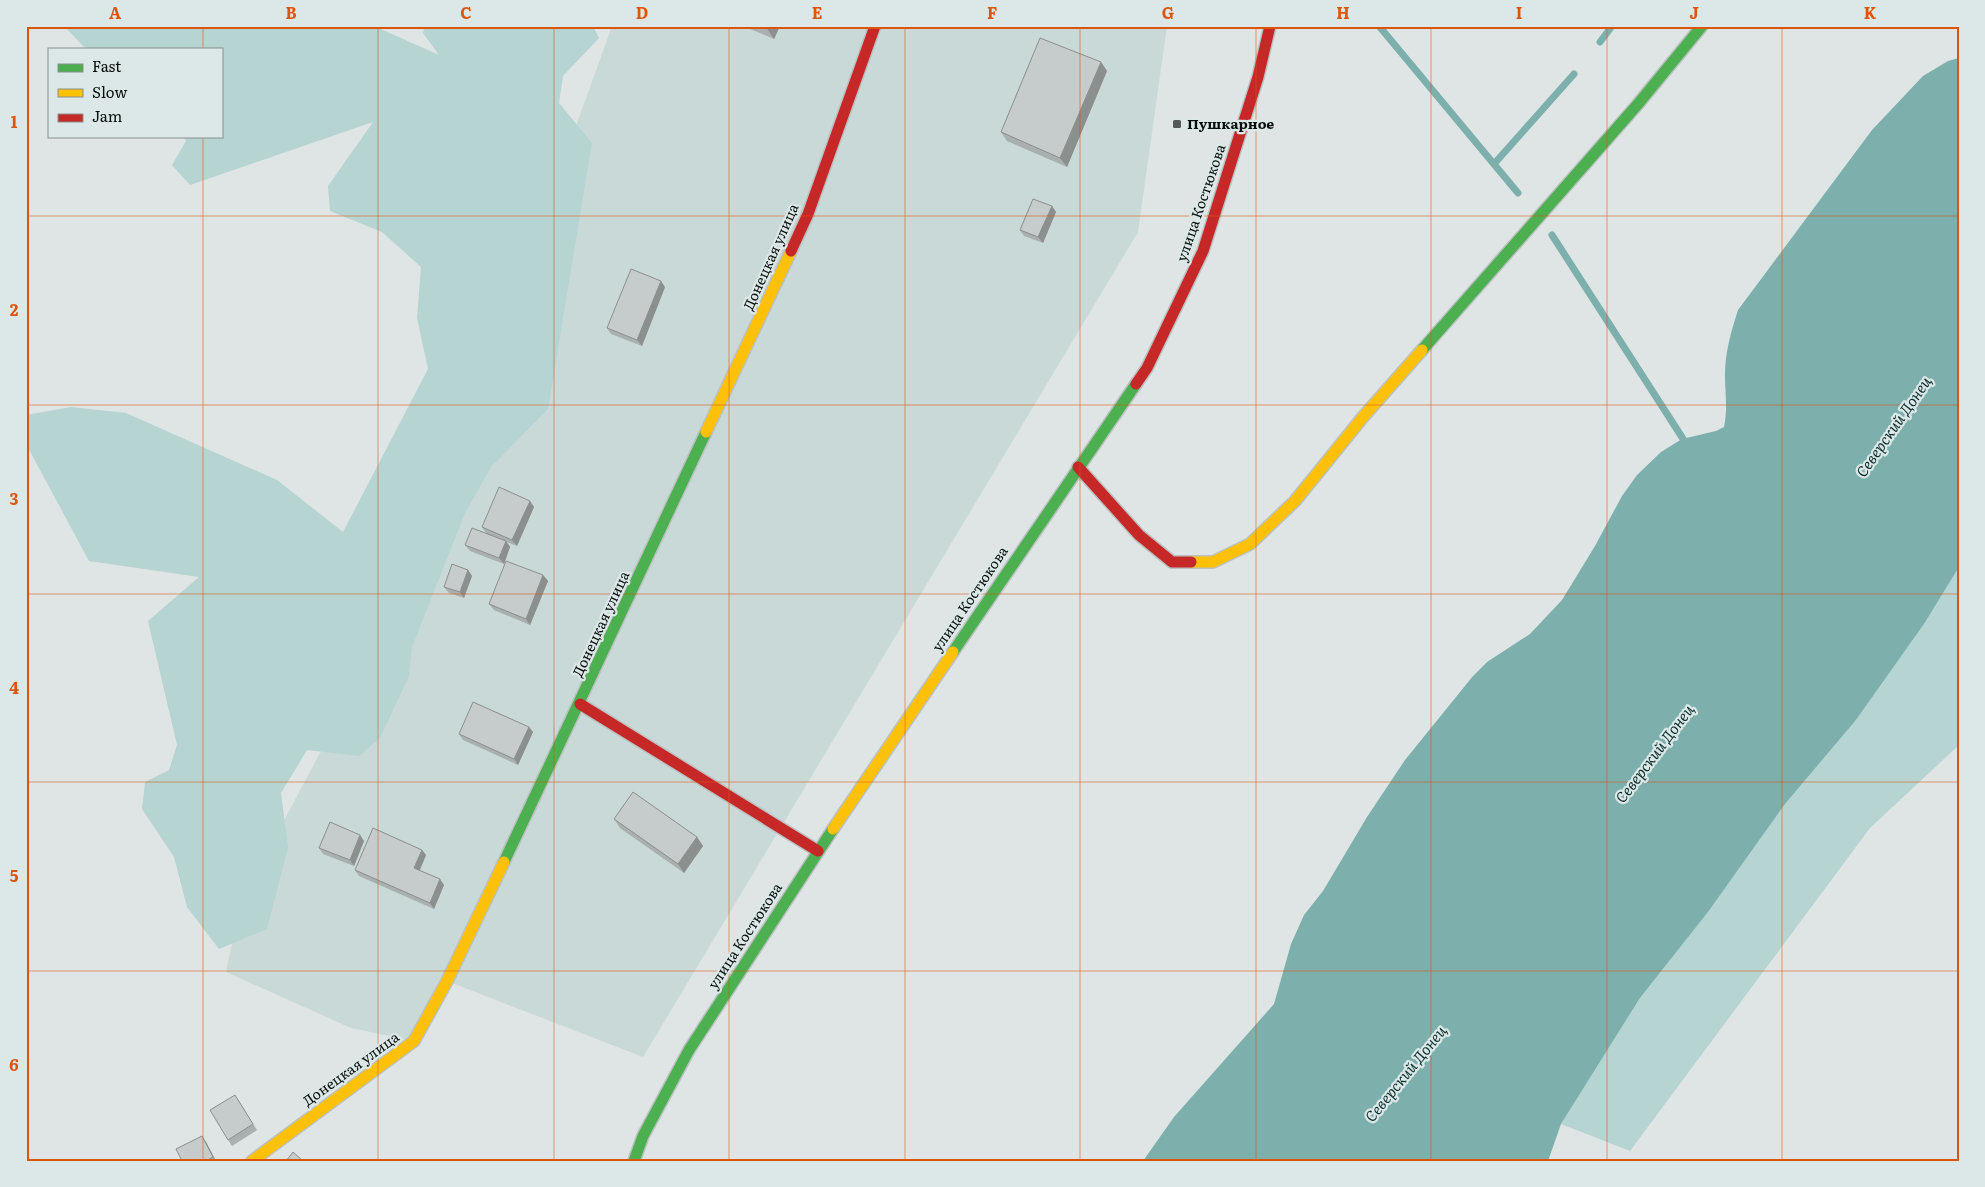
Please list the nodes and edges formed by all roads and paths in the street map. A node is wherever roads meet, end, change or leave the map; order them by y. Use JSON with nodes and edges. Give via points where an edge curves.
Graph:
{"nodes":[{"id":1,"x":875,"y":26,"type":"edge"},
{"id":2,"x":1270,"y":26,"type":"edge"},
{"id":3,"x":1702,"y":26,"type":"edge"},
{"id":4,"x":1078,"y":467,"type":"junction"},
{"id":5,"x":580,"y":704,"type":"junction"},
{"id":6,"x":818,"y":851,"type":"junction"},
{"id":7,"x":252,"y":1161,"type":"edge"},
{"id":8,"x":634,"y":1161,"type":"edge"}],
"edges":[{"from":1,"to":5,"type":"street","name":"Донецкая улица","via":[[808,214]]},
{"from":2,"to":4,"type":"street","name":"улица Костюкова","via":[[1258,77],[1202,251],[1147,368]]},
{"from":3,"to":4,"type":"street","via":[[1295,500],[1250,544],[1213,562],[1172,562],[1139,535]]},
{"from":4,"to":6,"type":"street","name":"улица Костюкова"},
{"from":5,"to":6,"type":"street"},
{"from":5,"to":7,"type":"street","name":"Донецкая улица","via":[[447,981],[414,1041]]},
{"from":6,"to":8,"type":"street","name":"улица Костюкова","via":[[689,1050]]}]}
